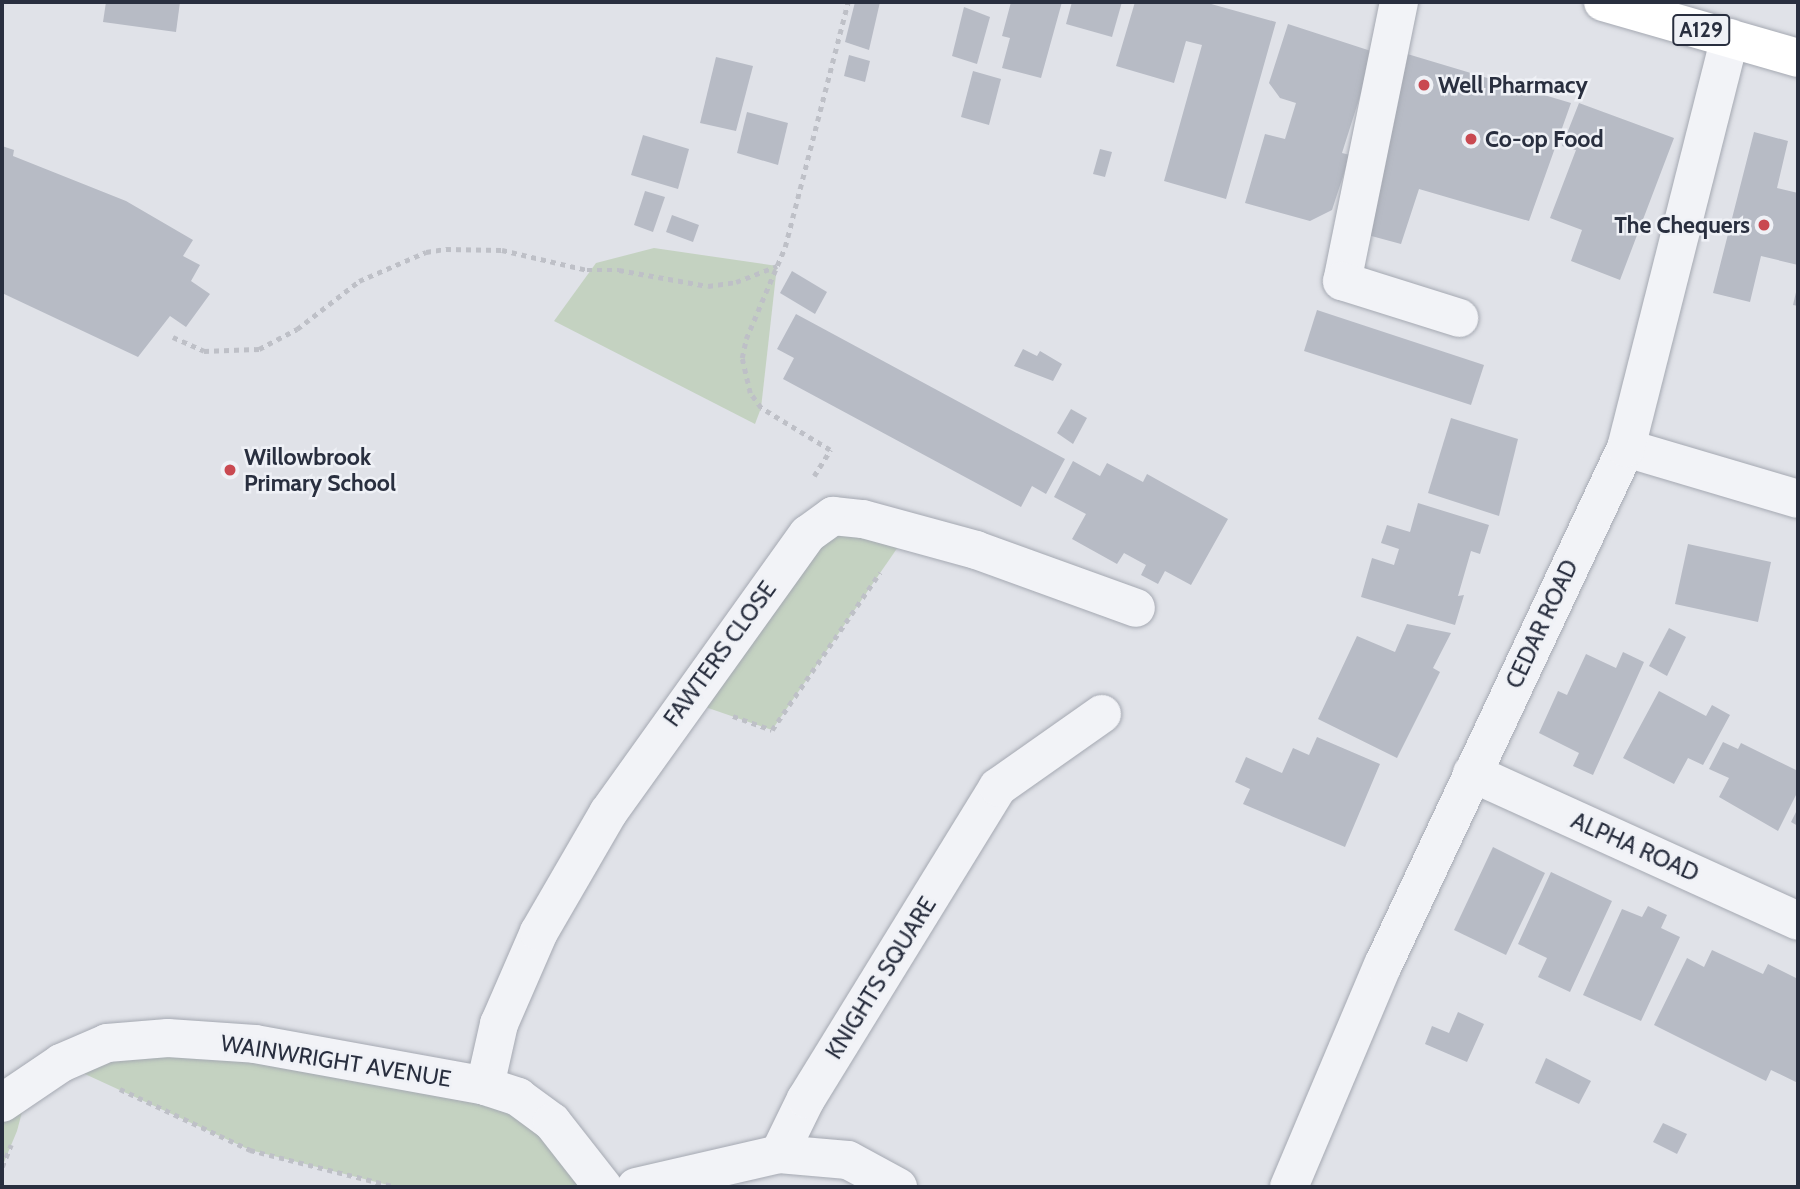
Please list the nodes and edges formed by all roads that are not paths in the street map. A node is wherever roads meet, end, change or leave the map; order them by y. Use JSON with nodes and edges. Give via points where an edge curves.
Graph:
{"nodes":[{"id":1,"x":1399,"y":2,"type":"edge"},
{"id":2,"x":1603,"y":2,"type":"edge"},
{"id":3,"x":1730,"y":38,"type":"junction"},
{"id":4,"x":1798,"y":58,"type":"edge"},
{"id":5,"x":1459,"y":318,"type":"dead end"},
{"id":6,"x":1626,"y":448,"type":"junction"},
{"id":7,"x":1798,"y":499,"type":"edge"},
{"id":8,"x":1136,"y":608,"type":"dead end"},
{"id":9,"x":1102,"y":714,"type":"dead end"},
{"id":10,"x":1472,"y":773,"type":"junction"},
{"id":11,"x":1798,"y":921,"type":"edge"},
{"id":12,"x":485,"y":1086,"type":"junction"},
{"id":13,"x":2,"y":1103,"type":"edge"},
{"id":14,"x":779,"y":1154,"type":"junction"},
{"id":15,"x":603,"y":1187,"type":"edge"},
{"id":16,"x":636,"y":1187,"type":"edge"},
{"id":17,"x":898,"y":1187,"type":"edge"},
{"id":18,"x":1289,"y":1187,"type":"edge"}],
"edges":[{"from":1,"to":5,"type":"street","via":[[1342,281]]},
{"from":2,"to":3,"type":"main road","number":"A129"},
{"from":3,"to":4,"type":"main road","number":"A129"},
{"from":3,"to":6,"type":"street","name":"CEDAR ROAD"},
{"from":6,"to":7,"type":"street"},
{"from":6,"to":10,"type":"street","name":"CEDAR ROAD"},
{"from":8,"to":12,"type":"street","name":"FAWTERS CLOSE","via":[[863,519],[833,516],[808,534],[608,813],[538,932],[499,1024]]},
{"from":9,"to":14,"type":"street","name":"KNIGHTS SQUARE","via":[[998,787],[806,1099]]},
{"from":10,"to":11,"type":"street","name":"ALPHA ROAD"},
{"from":10,"to":18,"type":"street","name":"CEDAR ROAD","via":[[1383,965]]},
{"from":12,"to":13,"type":"street","name":"WAINWRIGHT AVENUE","via":[[255,1044],[167,1038],[107,1043],[61,1063]]},
{"from":12,"to":15,"type":"street","name":"WAINWRIGHT AVENUE","via":[[518,1097],[552,1122]]},
{"from":14,"to":16,"type":"street"},
{"from":14,"to":17,"type":"street","via":[[848,1160]]}]}
